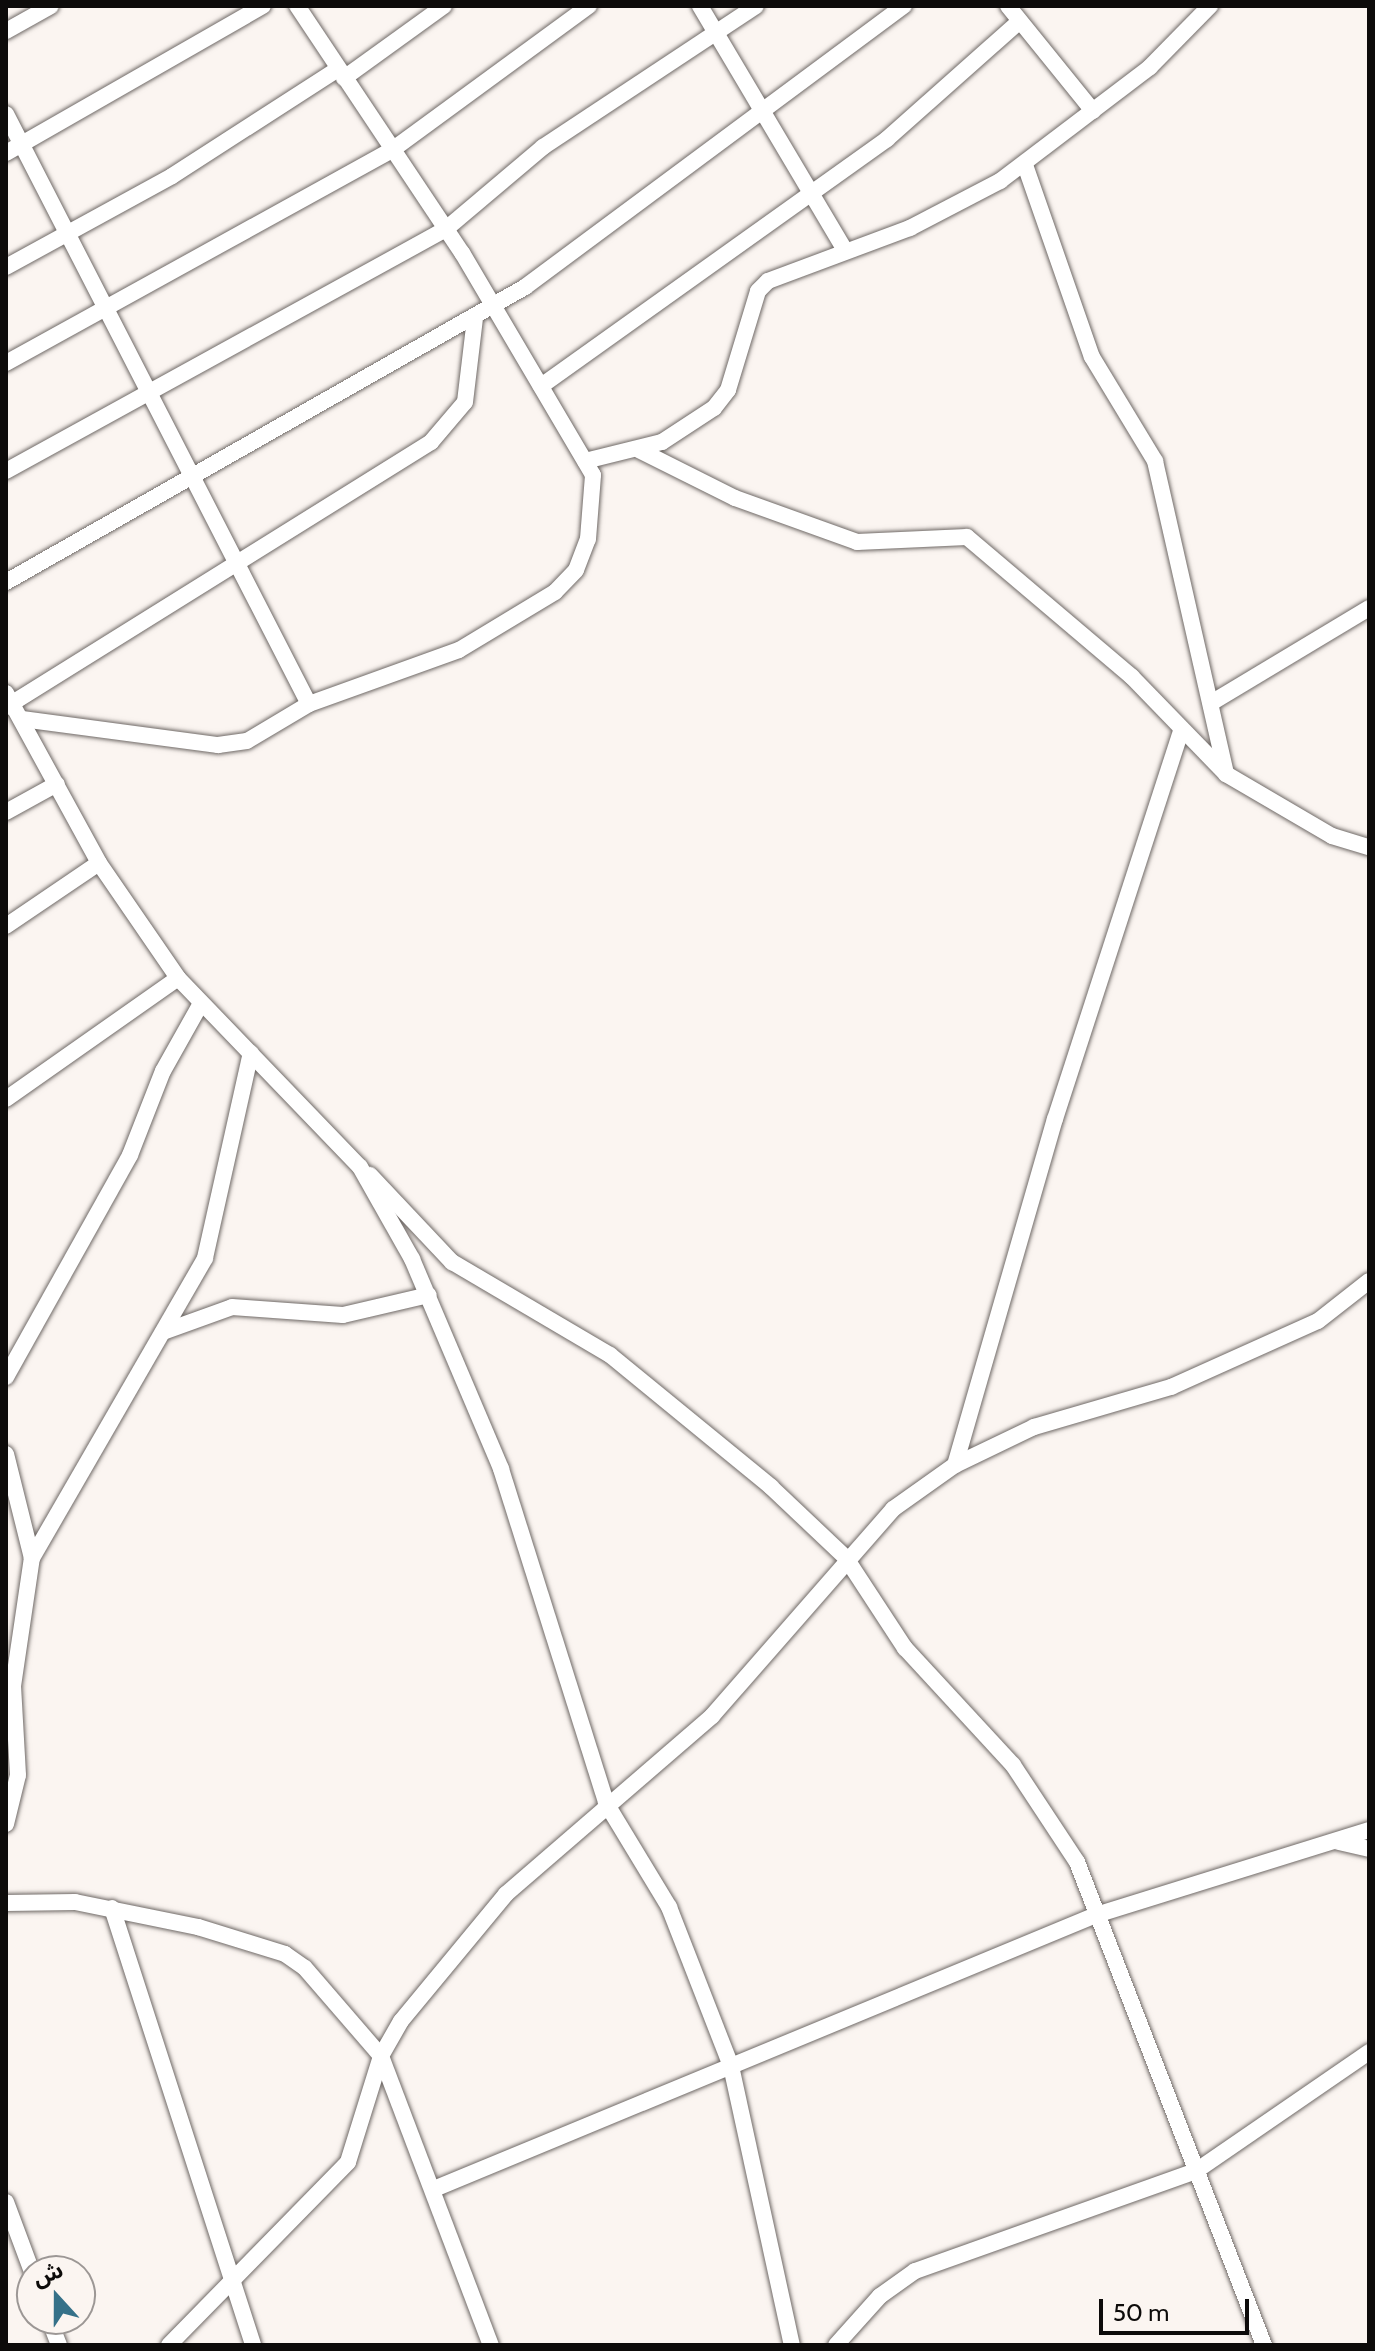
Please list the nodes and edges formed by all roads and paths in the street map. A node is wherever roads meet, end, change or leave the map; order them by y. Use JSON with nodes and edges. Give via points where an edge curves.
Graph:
{"nodes":[{"id":1,"x":51,"y":6,"type":"edge"},
{"id":2,"x":263,"y":6,"type":"edge"},
{"id":3,"x":297,"y":6,"type":"edge"},
{"id":4,"x":444,"y":6,"type":"edge"},
{"id":5,"x":589,"y":6,"type":"edge"},
{"id":6,"x":700,"y":6,"type":"edge"},
{"id":7,"x":756,"y":6,"type":"edge"},
{"id":8,"x":904,"y":6,"type":"edge"},
{"id":9,"x":1008,"y":6,"type":"edge"},
{"id":10,"x":1210,"y":6,"type":"edge"},
{"id":11,"x":1019,"y":22,"type":"junction"},
{"id":12,"x":6,"y":31,"type":"edge"},
{"id":13,"x":716,"y":35,"type":"junction"},
{"id":14,"x":341,"y":73,"type":"junction"},
{"id":15,"x":1093,"y":111,"type":"junction"},
{"id":16,"x":761,"y":112,"type":"junction"},
{"id":17,"x":6,"y":114,"type":"edge"},
{"id":18,"x":22,"y":145,"type":"junction"},
{"id":19,"x":392,"y":150,"type":"junction"},
{"id":20,"x":6,"y":153,"type":"edge"},
{"id":21,"x":1025,"y":165,"type":"junction"},
{"id":22,"x":810,"y":192,"type":"junction"},
{"id":23,"x":446,"y":229,"type":"junction"},
{"id":24,"x":73,"y":235,"type":"junction"},
{"id":25,"x":845,"y":250,"type":"junction"},
{"id":26,"x":6,"y":267,"type":"edge"},
{"id":27,"x":495,"y":306,"type":"junction"},
{"id":28,"x":107,"y":312,"type":"junction"},
{"id":29,"x":475,"y":318,"type":"junction"},
{"id":30,"x":6,"y":363,"type":"edge"},
{"id":31,"x":541,"y":386,"type":"junction"},
{"id":32,"x":147,"y":393,"type":"junction"},
{"id":33,"x":639,"y":450,"type":"junction"},
{"id":34,"x":585,"y":461,"type":"junction"},
{"id":35,"x":6,"y":471,"type":"edge"},
{"id":36,"x":190,"y":479,"type":"junction"},
{"id":37,"x":232,"y":562,"type":"junction"},
{"id":38,"x":6,"y":582,"type":"edge"},
{"id":39,"x":1369,"y":608,"type":"edge"},
{"id":40,"x":8,"y":701,"type":"edge"},
{"id":41,"x":1211,"y":703,"type":"junction"},
{"id":42,"x":309,"y":704,"type":"junction"},
{"id":43,"x":22,"y":719,"type":"junction"},
{"id":44,"x":1181,"y":732,"type":"junction"},
{"id":45,"x":1226,"y":774,"type":"junction"},
{"id":46,"x":57,"y":784,"type":"junction"},
{"id":47,"x":6,"y":812,"type":"edge"},
{"id":48,"x":1369,"y":847,"type":"edge"},
{"id":49,"x":99,"y":863,"type":"junction"},
{"id":50,"x":6,"y":926,"type":"edge"},
{"id":51,"x":178,"y":978,"type":"junction"},
{"id":52,"x":200,"y":1005,"type":"junction"},
{"id":53,"x":251,"y":1053,"type":"junction"},
{"id":54,"x":6,"y":1099,"type":"edge"},
{"id":55,"x":360,"y":1167,"type":"junction"},
{"id":56,"x":1369,"y":1281,"type":"edge"},
{"id":57,"x":429,"y":1295,"type":"junction"},
{"id":58,"x":163,"y":1332,"type":"junction"},
{"id":59,"x":6,"y":1377,"type":"edge"},
{"id":60,"x":6,"y":1454,"type":"edge"},
{"id":61,"x":955,"y":1465,"type":"junction"},
{"id":62,"x":32,"y":1558,"type":"junction"},
{"id":63,"x":846,"y":1558,"type":"junction"},
{"id":64,"x":10,"y":1683,"type":"edge"},
{"id":65,"x":606,"y":1803,"type":"junction"},
{"id":66,"x":6,"y":1824,"type":"edge"},
{"id":67,"x":1369,"y":1830,"type":"edge"},
{"id":68,"x":1339,"y":1842,"type":"junction"},
{"id":69,"x":1369,"y":1849,"type":"edge"},
{"id":70,"x":6,"y":1903,"type":"edge"},
{"id":71,"x":112,"y":1908,"type":"junction"},
{"id":72,"x":1096,"y":1915,"type":"junction"},
{"id":73,"x":1369,"y":2052,"type":"edge"},
{"id":74,"x":381,"y":2056,"type":"junction"},
{"id":75,"x":731,"y":2066,"type":"junction"},
{"id":76,"x":1196,"y":2171,"type":"junction"},
{"id":77,"x":434,"y":2189,"type":"junction"},
{"id":78,"x":6,"y":2202,"type":"edge"},
{"id":79,"x":26,"y":2255,"type":"edge"},
{"id":80,"x":230,"y":2279,"type":"junction"},
{"id":81,"x":169,"y":2345,"type":"edge"},
{"id":82,"x":253,"y":2345,"type":"edge"},
{"id":83,"x":491,"y":2345,"type":"edge"},
{"id":84,"x":792,"y":2345,"type":"edge"},
{"id":85,"x":836,"y":2345,"type":"edge"},
{"id":86,"x":1264,"y":2345,"type":"edge"}],
"edges":[{"from":1,"to":12,"type":"street"},
{"from":2,"to":18,"type":"street"},
{"from":3,"to":14,"type":"street"},
{"from":4,"to":14,"type":"street"},
{"from":5,"to":19,"type":"street"},
{"from":6,"to":13,"type":"street"},
{"from":7,"to":13,"type":"street"},
{"from":8,"to":16,"type":"street"},
{"from":9,"to":11,"type":"street"},
{"from":10,"to":15,"type":"street","via":[[1150,67]]},
{"from":11,"to":15,"type":"street"},
{"from":11,"to":22,"type":"street","via":[[944,93]]},
{"from":13,"to":16,"type":"street"},
{"from":13,"to":23,"type":"street","via":[[543,147]]},
{"from":14,"to":19,"type":"street"},
{"from":14,"to":24,"type":"street"},
{"from":15,"to":21,"type":"street"},
{"from":16,"to":22,"type":"street"},
{"from":16,"to":27,"type":"street"},
{"from":17,"to":18,"type":"street"},
{"from":18,"to":20,"type":"street"},
{"from":18,"to":24,"type":"street"},
{"from":19,"to":23,"type":"street"},
{"from":19,"to":28,"type":"street"},
{"from":21,"to":25,"type":"street","via":[[910,228]]},
{"from":21,"to":41,"type":"street","via":[[1092,357],[1155,461]]},
{"from":22,"to":25,"type":"street"},
{"from":22,"to":31,"type":"street"},
{"from":23,"to":27,"type":"street"},
{"from":23,"to":32,"type":"street"},
{"from":24,"to":26,"type":"street"},
{"from":24,"to":28,"type":"street"},
{"from":25,"to":33,"type":"street","via":[[758,291],[728,390],[694,426]]},
{"from":27,"to":29,"type":"street"},
{"from":27,"to":31,"type":"street"},
{"from":28,"to":30,"type":"street"},
{"from":28,"to":32,"type":"street"},
{"from":29,"to":36,"type":"street"},
{"from":29,"to":37,"type":"street","via":[[471,383],[455,420],[431,442]]},
{"from":31,"to":34,"type":"street"},
{"from":32,"to":35,"type":"street"},
{"from":32,"to":36,"type":"street"},
{"from":33,"to":34,"type":"street"},
{"from":33,"to":44,"type":"street","via":[[723,493],[857,542],[967,537],[1055,607]]},
{"from":34,"to":42,"type":"street","via":[[593,475],[588,539],[576,570],[555,592],[459,650]]},
{"from":36,"to":37,"type":"street"},
{"from":36,"to":38,"type":"street"},
{"from":37,"to":40,"type":"street"},
{"from":37,"to":42,"type":"street"},
{"from":39,"to":41,"type":"street"},
{"from":40,"to":43,"type":"street"},
{"from":41,"to":45,"type":"street"},
{"from":42,"to":43,"type":"street","via":[[247,741],[218,745]]},
{"from":43,"to":46,"type":"street"},
{"from":44,"to":45,"type":"street"},
{"from":44,"to":61,"type":"street","via":[[1055,1119]]},
{"from":45,"to":48,"type":"street","via":[[1332,836]]},
{"from":46,"to":47,"type":"street"},
{"from":46,"to":49,"type":"street"},
{"from":49,"to":50,"type":"street"},
{"from":49,"to":51,"type":"street"},
{"from":51,"to":52,"type":"street"},
{"from":51,"to":54,"type":"street"},
{"from":52,"to":53,"type":"street"},
{"from":52,"to":59,"type":"street","via":[[163,1071],[130,1155]]},
{"from":53,"to":55,"type":"street"},
{"from":53,"to":58,"type":"street","via":[[205,1258]]},
{"from":55,"to":57,"type":"street"},
{"from":55,"to":63,"type":"street","via":[[452,1262],[610,1355]]},
{"from":56,"to":61,"type":"street","via":[[1318,1321],[1171,1387],[1034,1427]]},
{"from":57,"to":58,"type":"street","via":[[343,1315],[232,1307]]},
{"from":57,"to":65,"type":"street","via":[[501,1469]]},
{"from":58,"to":62,"type":"street"},
{"from":60,"to":62,"type":"street"},
{"from":61,"to":63,"type":"street","via":[[893,1509]]},
{"from":62,"to":64,"type":"street"},
{"from":63,"to":65,"type":"street","via":[[712,1716]]},
{"from":63,"to":72,"type":"street","via":[[905,1648],[1056,1823]]},
{"from":64,"to":66,"type":"street","via":[[18,1775]]},
{"from":65,"to":74,"type":"street","via":[[506,1894]]},
{"from":65,"to":75,"type":"street","via":[[669,1907]]},
{"from":67,"to":68,"type":"street"},
{"from":68,"to":69,"type":"street"},
{"from":68,"to":72,"type":"street","via":[[1186,1881]]},
{"from":70,"to":71,"type":"street"},
{"from":71,"to":74,"type":"street","via":[[285,1954]]},
{"from":71,"to":80,"type":"street"},
{"from":72,"to":75,"type":"street"},
{"from":72,"to":76,"type":"street"},
{"from":73,"to":76,"type":"street"},
{"from":74,"to":77,"type":"street"},
{"from":74,"to":80,"type":"street","via":[[348,2162]]},
{"from":75,"to":77,"type":"street"},
{"from":75,"to":84,"type":"street"},
{"from":76,"to":85,"type":"street","via":[[915,2271],[880,2296]]},
{"from":76,"to":86,"type":"street"},
{"from":77,"to":83,"type":"street"},
{"from":78,"to":79,"type":"street"},
{"from":80,"to":81,"type":"street"},
{"from":80,"to":82,"type":"street"}]}
